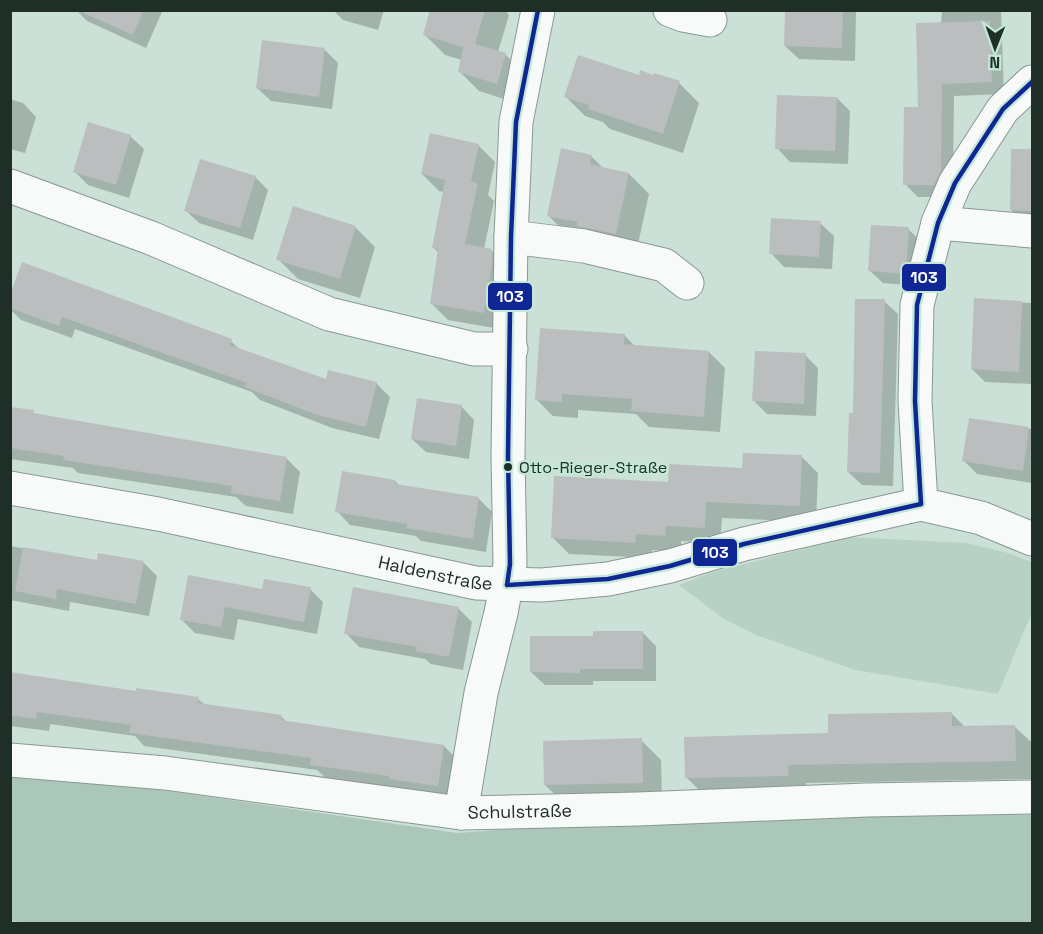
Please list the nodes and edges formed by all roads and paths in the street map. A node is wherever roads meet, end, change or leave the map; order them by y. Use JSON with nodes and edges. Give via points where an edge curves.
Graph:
{"nodes":[{"id":1,"x":538,"y":10,"type":"edge"},
{"id":2,"x":670,"y":10,"type":"edge"},
{"id":3,"x":710,"y":20,"type":"dead end"},
{"id":4,"x":1032,"y":82,"type":"edge"},
{"id":5,"x":10,"y":186,"type":"edge"},
{"id":6,"x":938,"y":223,"type":"junction"},
{"id":7,"x":1032,"y":231,"type":"edge"},
{"id":8,"x":511,"y":237,"type":"junction"},
{"id":9,"x":687,"y":283,"type":"dead end"},
{"id":10,"x":511,"y":350,"type":"junction"},
{"id":11,"x":10,"y":488,"type":"edge"},
{"id":12,"x":921,"y":504,"type":"junction"},
{"id":13,"x":1032,"y":540,"type":"edge"},
{"id":14,"x":507,"y":585,"type":"junction"},
{"id":15,"x":10,"y":760,"type":"edge"},
{"id":16,"x":1032,"y":797,"type":"edge"},
{"id":17,"x":461,"y":813,"type":"junction"}],
"edges":[{"from":1,"to":8,"type":"street","via":[[516,122]]},
{"from":2,"to":3,"type":"street"},
{"from":4,"to":6,"type":"street","via":[[1003,109],[955,183]]},
{"from":5,"to":10,"type":"street","via":[[151,238],[329,314],[474,349]]},
{"from":6,"to":7,"type":"street"},
{"from":6,"to":12,"type":"street","via":[[916,305],[915,401]]},
{"from":8,"to":9,"type":"street","via":[[584,246],[664,265]]},
{"from":8,"to":10,"type":"street"},
{"from":10,"to":14,"type":"street"},
{"from":11,"to":14,"type":"street","name":"Haldenstraße","via":[[158,514],[476,583]]},
{"from":12,"to":13,"type":"street","name":"Haldenstraße","via":[[981,518]]},
{"from":12,"to":14,"type":"street","name":"Haldenstraße","via":[[608,579]]},
{"from":14,"to":17,"type":"street","via":[[480,693]]},
{"from":15,"to":17,"type":"street","name":"Schulstraße","via":[[165,773]]},
{"from":16,"to":17,"type":"street","name":"Schulstraße"}]}
